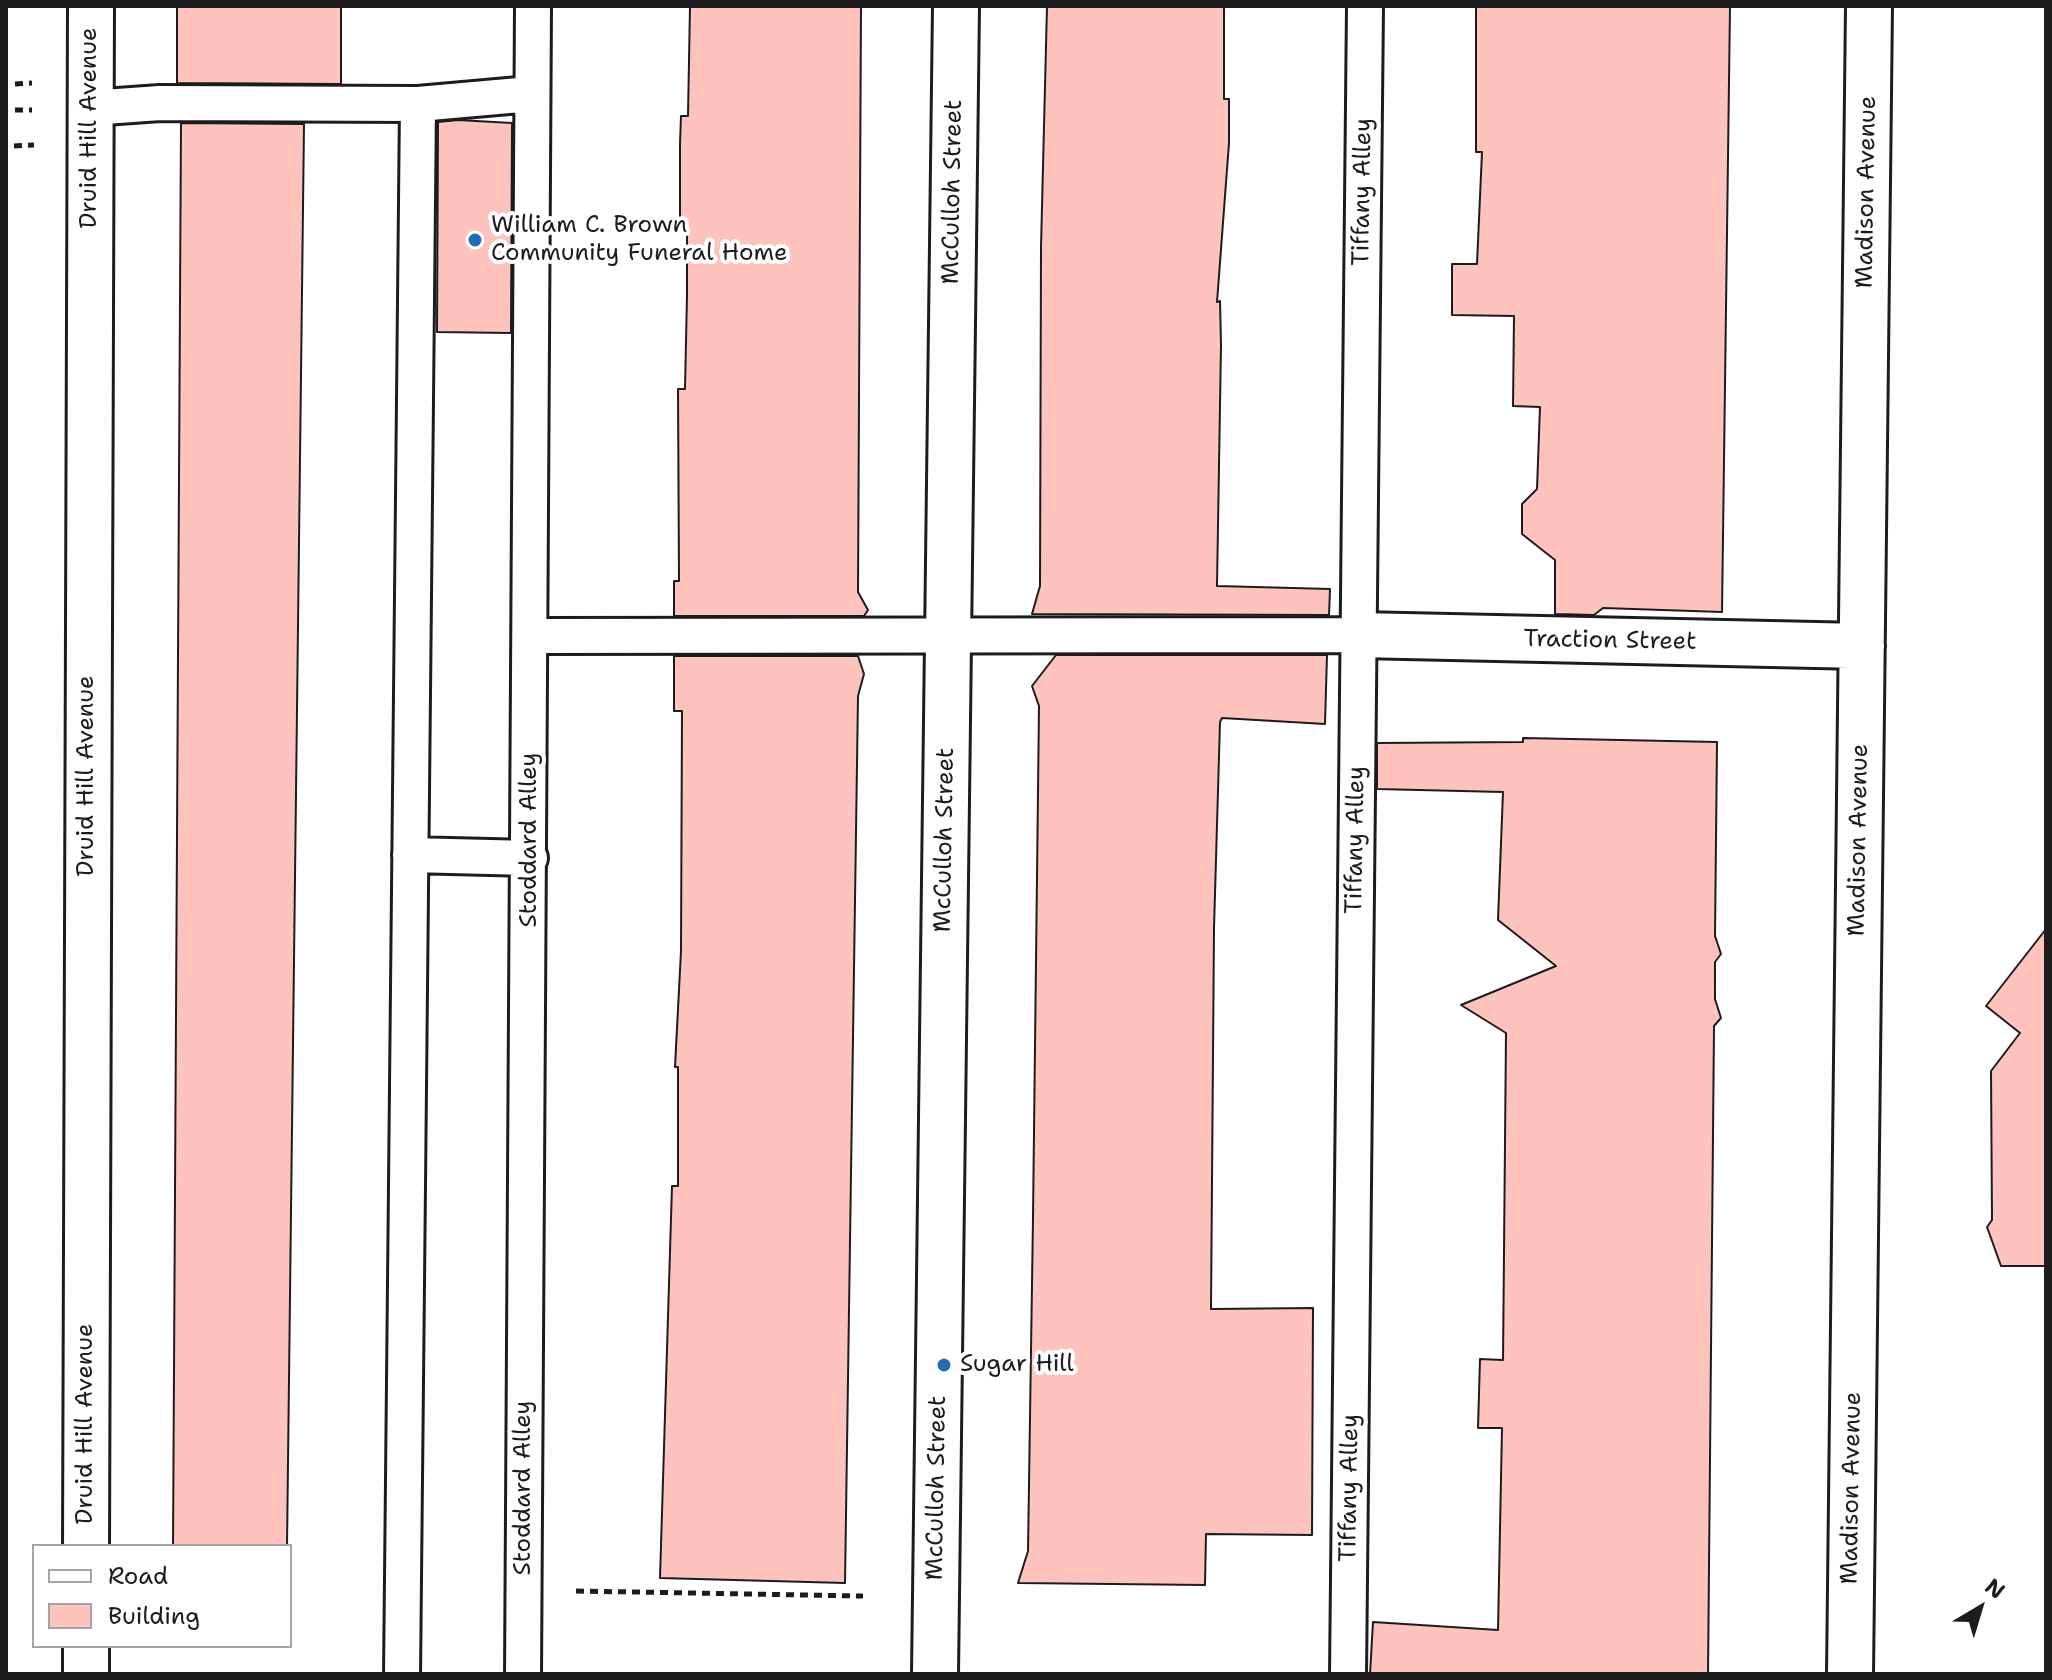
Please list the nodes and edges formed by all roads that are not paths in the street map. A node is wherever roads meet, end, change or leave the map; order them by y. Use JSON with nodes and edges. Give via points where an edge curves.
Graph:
{"nodes":[{"id":1,"x":91,"y":6,"type":"edge"},
{"id":2,"x":533,"y":6,"type":"edge"},
{"id":3,"x":956,"y":6,"type":"edge"},
{"id":4,"x":1365,"y":6,"type":"edge"},
{"id":5,"x":1869,"y":6,"type":"edge"},
{"id":6,"x":531,"y":94,"type":"junction"},
{"id":7,"x":418,"y":104,"type":"junction"},
{"id":8,"x":90,"y":108,"type":"junction"},
{"id":9,"x":1359,"y":635,"type":"junction"},
{"id":10,"x":532,"y":636,"type":"junction"},
{"id":11,"x":947,"y":638,"type":"junction"},
{"id":12,"x":1862,"y":646,"type":"junction"},
{"id":13,"x":410,"y":855,"type":"junction"},
{"id":14,"x":530,"y":858,"type":"junction"},
{"id":15,"x":86,"y":1544,"type":"edge"},
{"id":16,"x":86,"y":1648,"type":"edge"},
{"id":17,"x":86,"y":1674,"type":"edge"},
{"id":18,"x":402,"y":1674,"type":"edge"},
{"id":19,"x":523,"y":1674,"type":"edge"},
{"id":20,"x":935,"y":1674,"type":"edge"},
{"id":21,"x":1348,"y":1674,"type":"edge"},
{"id":22,"x":1850,"y":1674,"type":"edge"}],
"edges":[{"from":1,"to":8,"type":"main road","name":"Druid Hill Avenue"},
{"from":2,"to":6,"type":"lane","name":"Stoddard Alley"},
{"from":3,"to":11,"type":"main road","name":"McCulloh Street"},
{"from":4,"to":9,"type":"lane","name":"Tiffany Alley"},
{"from":5,"to":12,"type":"main road","name":"Madison Avenue"},
{"from":6,"to":7,"type":"lane"},
{"from":6,"to":10,"type":"lane","name":"Stoddard Alley"},
{"from":7,"to":8,"type":"lane","via":[[160,103]]},
{"from":7,"to":13,"type":"lane"},
{"from":8,"to":15,"type":"main road","name":"Druid Hill Avenue"},
{"from":9,"to":11,"type":"lane"},
{"from":9,"to":12,"type":"main road","name":"Traction Street"},
{"from":9,"to":21,"type":"lane","name":"Tiffany Alley"},
{"from":10,"to":11,"type":"lane"},
{"from":10,"to":14,"type":"lane","name":"Stoddard Alley"},
{"from":11,"to":20,"type":"main road","name":"McCulloh Street"},
{"from":12,"to":22,"type":"main road","name":"Madison Avenue"},
{"from":13,"to":14,"type":"lane"},
{"from":13,"to":18,"type":"lane"},
{"from":14,"to":19,"type":"lane","name":"Stoddard Alley"},
{"from":16,"to":17,"type":"main road"}]}
